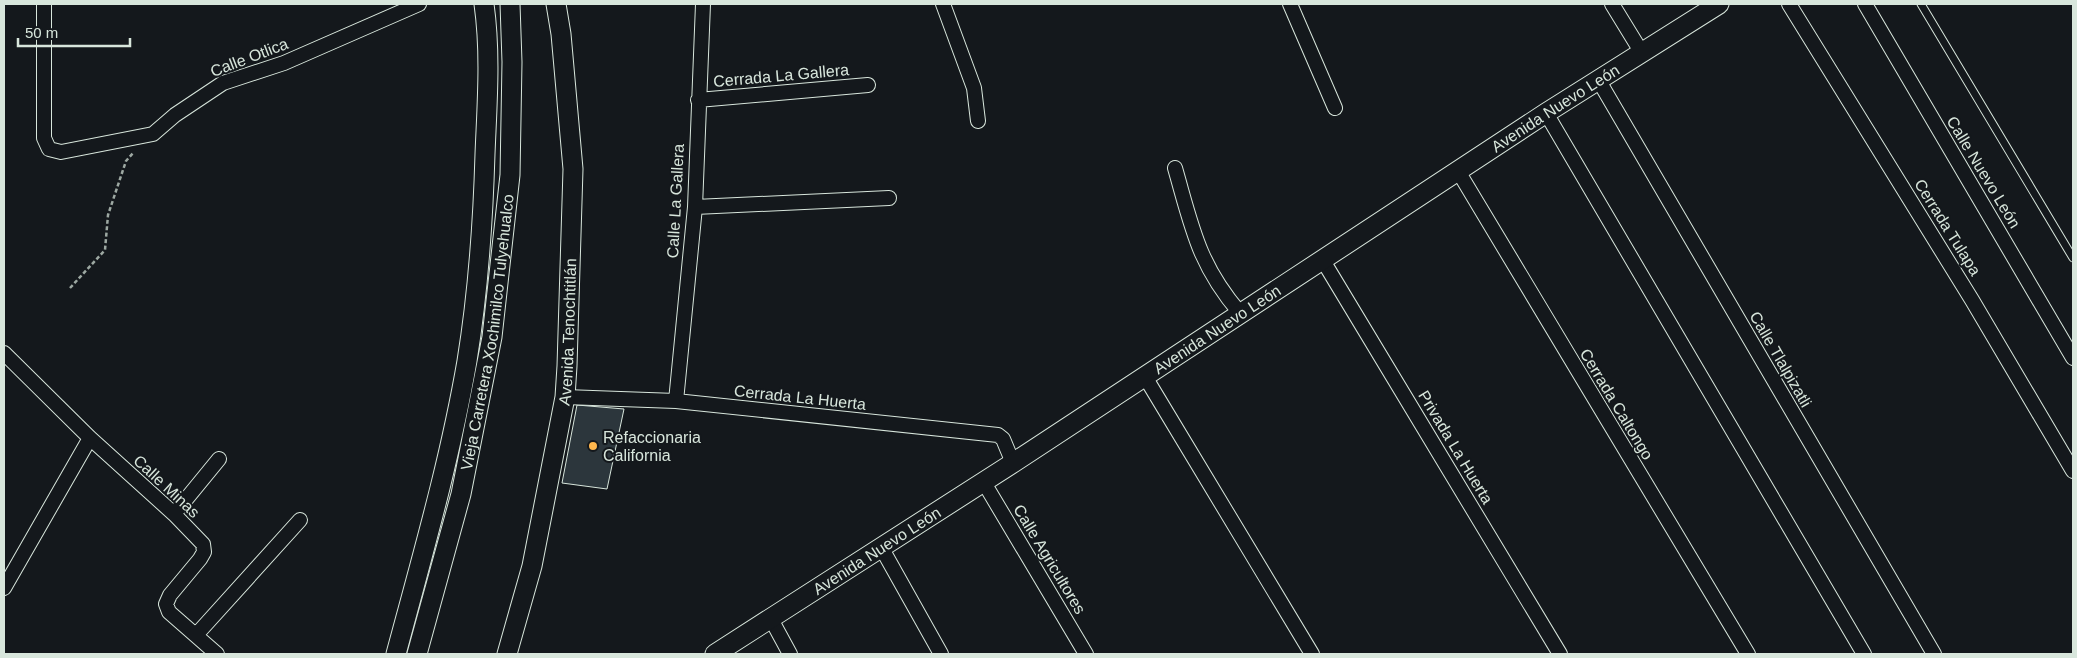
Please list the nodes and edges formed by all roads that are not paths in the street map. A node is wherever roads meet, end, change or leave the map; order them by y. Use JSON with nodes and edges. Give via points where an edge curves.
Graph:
{"nodes":[{"id":1,"x":44,"y":4,"type":"edge"},
{"id":2,"x":484,"y":4,"type":"edge"},
{"id":3,"x":510,"y":4,"type":"edge"},
{"id":4,"x":556,"y":4,"type":"edge"},
{"id":5,"x":703,"y":4,"type":"edge"},
{"id":6,"x":943,"y":4,"type":"edge"},
{"id":7,"x":1290,"y":4,"type":"edge"},
{"id":8,"x":1612,"y":4,"type":"edge"},
{"id":9,"x":1719,"y":4,"type":"edge"},
{"id":10,"x":1789,"y":4,"type":"edge"},
{"id":11,"x":1865,"y":4,"type":"edge"},
{"id":12,"x":1921,"y":4,"type":"edge"},
{"id":13,"x":412,"y":5,"type":"edge"},
{"id":14,"x":1642,"y":53,"type":"junction"},
{"id":15,"x":1598,"y":81,"type":"junction"},
{"id":16,"x":868,"y":85,"type":"dead end"},
{"id":17,"x":698,"y":100,"type":"junction"},
{"id":18,"x":1335,"y":108,"type":"dead end"},
{"id":19,"x":1546,"y":113,"type":"junction"},
{"id":20,"x":978,"y":121,"type":"dead end"},
{"id":21,"x":1175,"y":168,"type":"dead end"},
{"id":22,"x":1458,"y":171,"type":"junction"},
{"id":23,"x":889,"y":198,"type":"dead end"},
{"id":24,"x":695,"y":208,"type":"junction"},
{"id":25,"x":1322,"y":258,"type":"junction"},
{"id":26,"x":2073,"y":258,"type":"edge"},
{"id":27,"x":1240,"y":313,"type":"junction"},
{"id":28,"x":4,"y":353,"type":"edge"},
{"id":29,"x":2073,"y":358,"type":"edge"},
{"id":30,"x":1144,"y":375,"type":"junction"},
{"id":31,"x":565,"y":397,"type":"junction"},
{"id":32,"x":676,"y":401,"type":"junction"},
{"id":33,"x":90,"y":438,"type":"junction"},
{"id":34,"x":219,"y":459,"type":"dead end"},
{"id":35,"x":1013,"y":463,"type":"junction"},
{"id":36,"x":2073,"y":471,"type":"edge"},
{"id":37,"x":983,"y":481,"type":"junction"},
{"id":38,"x":174,"y":514,"type":"junction"},
{"id":39,"x":300,"y":520,"type":"dead end"},
{"id":40,"x":881,"y":547,"type":"junction"},
{"id":41,"x":4,"y":588,"type":"edge"},
{"id":42,"x":771,"y":619,"type":"junction"},
{"id":43,"x":197,"y":634,"type":"junction"},
{"id":44,"x":208,"y":652,"type":"edge"},
{"id":45,"x":396,"y":654,"type":"edge"},
{"id":46,"x":417,"y":654,"type":"edge"},
{"id":47,"x":507,"y":654,"type":"edge"},
{"id":48,"x":715,"y":654,"type":"edge"},
{"id":49,"x":790,"y":654,"type":"edge"},
{"id":50,"x":941,"y":654,"type":"edge"},
{"id":51,"x":1086,"y":654,"type":"edge"},
{"id":52,"x":1312,"y":654,"type":"edge"},
{"id":53,"x":1560,"y":654,"type":"edge"},
{"id":54,"x":1748,"y":654,"type":"edge"},
{"id":55,"x":1864,"y":654,"type":"edge"},
{"id":56,"x":1934,"y":654,"type":"edge"}],
"edges":[{"from":1,"to":13,"type":"street","name":"Calle Otlica","via":[[44,138],[49,149],[61,152],[152,134],[223,83],[284,63]]},
{"from":2,"to":45,"type":"street","via":[[488,78],[483,208],[467,361],[453,430]]},
{"from":3,"to":46,"type":"street","name":"Vieja Carretera Xochimilco Tulyehualco","via":[[510,175],[492,337],[461,494]]},
{"from":4,"to":31,"type":"street","name":"Avenida Tenochtitlán","via":[[573,169]]},
{"from":5,"to":17,"type":"street","name":"Calle La Gallera"},
{"from":6,"to":20,"type":"street","via":[[974,88]]},
{"from":7,"to":18,"type":"street"},
{"from":8,"to":14,"type":"street"},
{"from":9,"to":14,"type":"street","name":"Avenida Nuevo León"},
{"from":10,"to":36,"type":"street","name":"Cerrada Tulapa","via":[[1972,300]]},
{"from":11,"to":29,"type":"street","name":"Calle Nuevo León"},
{"from":12,"to":26,"type":"lane"},
{"from":14,"to":15,"type":"street","name":"Avenida Nuevo León"},
{"from":15,"to":19,"type":"street","name":"Avenida Nuevo León"},
{"from":15,"to":56,"type":"street","name":"Calle Tlalpizatli"},
{"from":16,"to":17,"type":"street","name":"Cerrada La Gallera"},
{"from":17,"to":24,"type":"street","name":"Calle La Gallera"},
{"from":19,"to":22,"type":"street","name":"Avenida Nuevo León"},
{"from":19,"to":55,"type":"street"},
{"from":21,"to":27,"type":"street","via":[[1203,259]]},
{"from":22,"to":25,"type":"street","name":"Avenida Nuevo León"},
{"from":22,"to":54,"type":"street","name":"Cerrada Caltongo"},
{"from":23,"to":24,"type":"street"},
{"from":24,"to":32,"type":"street","name":"Calle La Gallera"},
{"from":25,"to":27,"type":"street","name":"Avenida Nuevo León"},
{"from":25,"to":53,"type":"street","name":"Privada La Huerta"},
{"from":27,"to":30,"type":"street","name":"Avenida Nuevo León"},
{"from":28,"to":33,"type":"street","name":"Calle Minas"},
{"from":30,"to":35,"type":"street","name":"Avenida Nuevo León"},
{"from":30,"to":52,"type":"street"},
{"from":31,"to":32,"type":"street","name":"Cerrada La Huerta"},
{"from":31,"to":47,"type":"street","name":"Avenida Tenochtitlán","via":[[532,566]]},
{"from":32,"to":35,"type":"street","name":"Cerrada La Huerta","via":[[998,435],[1003,439]]},
{"from":33,"to":38,"type":"street","name":"Calle Minas"},
{"from":33,"to":41,"type":"street"},
{"from":34,"to":38,"type":"street"},
{"from":35,"to":37,"type":"street","name":"Avenida Nuevo León"},
{"from":37,"to":40,"type":"street","name":"Avenida Nuevo León"},
{"from":37,"to":51,"type":"street","name":"Calle Agricultores"},
{"from":38,"to":43,"type":"street","name":"Calle Minas","via":[[203,544],[204,552],[166,604],[169,612]]},
{"from":39,"to":43,"type":"street"},
{"from":40,"to":42,"type":"street","name":"Avenida Nuevo León"},
{"from":40,"to":50,"type":"street"},
{"from":42,"to":48,"type":"street","name":"Avenida Nuevo León"},
{"from":42,"to":49,"type":"street"},
{"from":43,"to":44,"type":"street","name":"Calle Minas"}]}
